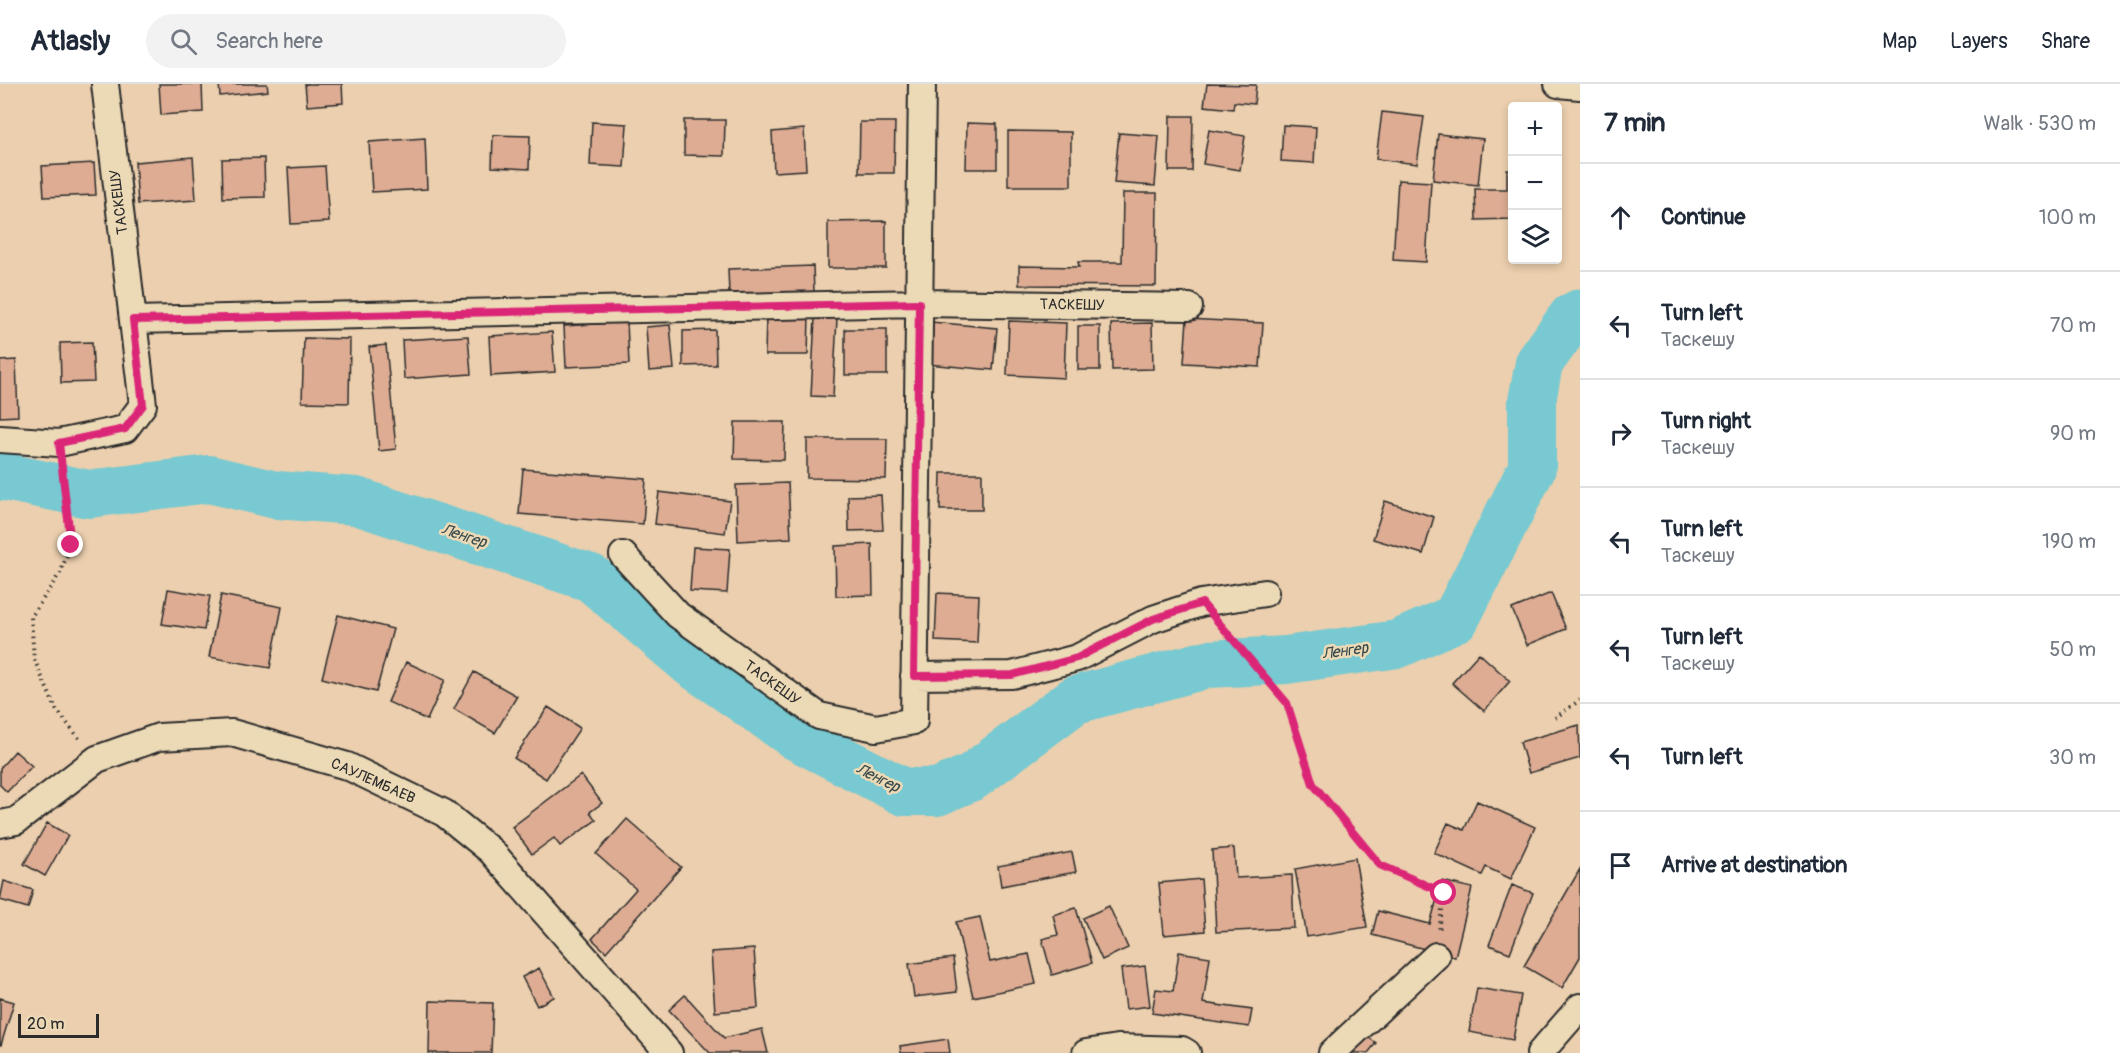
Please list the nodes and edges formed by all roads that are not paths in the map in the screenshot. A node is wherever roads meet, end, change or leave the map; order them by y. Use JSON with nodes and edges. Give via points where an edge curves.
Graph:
{"nodes":[{"id":1,"x":105,"y":84,"type":"edge"},
{"id":2,"x":922,"y":84,"type":"edge"},
{"id":3,"x":1558,"y":84,"type":"edge"},
{"id":4,"x":1580,"y":86,"type":"edge"},
{"id":5,"x":919,"y":303,"type":"junction"},
{"id":6,"x":1189,"y":307,"type":"dead end"},
{"id":7,"x":133,"y":320,"type":"junction"},
{"id":8,"x":0,"y":439,"type":"edge"},
{"id":9,"x":623,"y":555,"type":"dead end"},
{"id":10,"x":1265,"y":593,"type":"dead end"},
{"id":11,"x":914,"y":676,"type":"junction"},
{"id":12,"x":0,"y":824,"type":"edge"},
{"id":13,"x":1436,"y":956,"type":"road end"},
{"id":14,"x":1580,"y":1007,"type":"edge"},
{"id":15,"x":669,"y":1053,"type":"edge"},
{"id":16,"x":1086,"y":1053,"type":"edge"},
{"id":17,"x":1187,"y":1053,"type":"edge"},
{"id":18,"x":1332,"y":1053,"type":"edge"},
{"id":19,"x":1540,"y":1053,"type":"edge"}],
"edges":[{"from":1,"to":7,"type":"street","name":"ТАСКЕШУ"},
{"from":2,"to":5,"type":"street","name":"ТАСКЕШУ"},
{"from":3,"to":4,"type":"street"},
{"from":5,"to":6,"type":"street","name":"ТАСКЕШУ"},
{"from":5,"to":7,"type":"street","name":"ТАСКЕШУ"},
{"from":5,"to":11,"type":"street","name":"ТАСКЕШУ"},
{"from":7,"to":8,"type":"street","name":"ТАСКЕШУ","via":[[143,405],[125,429],[59,443]]},
{"from":9,"to":11,"type":"street","name":"ТАСКЕШУ","via":[[678,615],[819,717],[876,728],[914,721]]},
{"from":10,"to":11,"type":"street","via":[[1202,603],[1153,619],[1077,658],[1012,675]]},
{"from":12,"to":15,"type":"street","name":"САУЛЕМБАЕВ","via":[[16,821],[97,759],[159,737],[232,733],[347,766],[444,813],[491,851]]},
{"from":13,"to":18,"type":"street"},
{"from":14,"to":19,"type":"street"},
{"from":16,"to":17,"type":"street","via":[[1118,1048]]}]}
